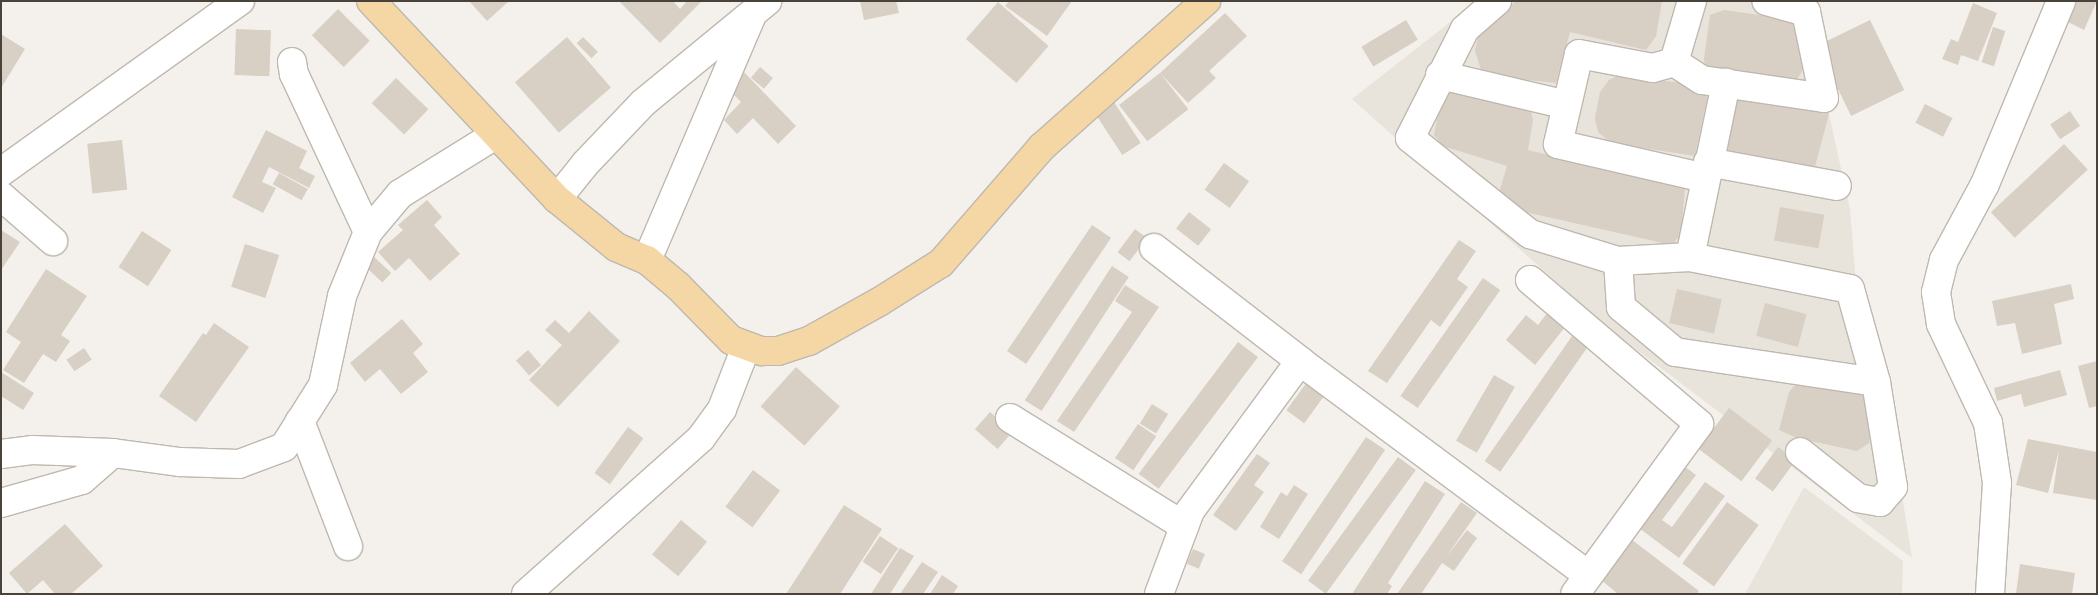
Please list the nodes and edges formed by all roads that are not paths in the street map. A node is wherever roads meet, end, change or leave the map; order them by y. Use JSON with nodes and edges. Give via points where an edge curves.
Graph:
{"nodes":[{"id":1,"x":240,"y":1,"type":"edge"},
{"id":2,"x":371,"y":1,"type":"edge"},
{"id":3,"x":1206,"y":1,"type":"edge"},
{"id":4,"x":1497,"y":1,"type":"edge"},
{"id":5,"x":1692,"y":1,"type":"edge"},
{"id":6,"x":1766,"y":1,"type":"edge"},
{"id":7,"x":2061,"y":1,"type":"edge"},
{"id":8,"x":760,"y":7,"type":"edge"},
{"id":9,"x":292,"y":62,"type":"dead end"},
{"id":10,"x":1674,"y":62,"type":"junction"},
{"id":11,"x":1440,"y":75,"type":"junction"},
{"id":12,"x":1726,"y":83,"type":"junction"},
{"id":13,"x":1567,"y":106,"type":"junction"},
{"id":14,"x":495,"y":135,"type":"junction"},
{"id":15,"x":1707,"y":170,"type":"junction"},
{"id":16,"x":1,"y":172,"type":"edge"},
{"id":17,"x":1837,"y":186,"type":"dead end"},
{"id":18,"x":1,"y":196,"type":"edge"},
{"id":19,"x":557,"y":199,"type":"junction"},
{"id":20,"x":368,"y":232,"type":"junction"},
{"id":21,"x":53,"y":241,"type":"dead end"},
{"id":22,"x":1154,"y":248,"type":"dead end"},
{"id":23,"x":1690,"y":257,"type":"junction"},
{"id":24,"x":647,"y":260,"type":"junction"},
{"id":25,"x":1618,"y":261,"type":"junction"},
{"id":26,"x":1530,"y":280,"type":"dead end"},
{"id":27,"x":746,"y":347,"type":"junction"},
{"id":28,"x":1300,"y":362,"type":"junction"},
{"id":29,"x":1876,"y":382,"type":"junction"},
{"id":30,"x":1010,"y":418,"type":"dead end"},
{"id":31,"x":300,"y":421,"type":"junction"},
{"id":32,"x":1800,"y":452,"type":"dead end"},
{"id":33,"x":113,"y":453,"type":"junction"},
{"id":34,"x":1,"y":454,"type":"edge"},
{"id":35,"x":1,"y":503,"type":"edge"},
{"id":36,"x":1184,"y":526,"type":"junction"},
{"id":37,"x":348,"y":546,"type":"dead end"},
{"id":38,"x":1581,"y":584,"type":"edge"},
{"id":39,"x":526,"y":594,"type":"edge"},
{"id":40,"x":1159,"y":594,"type":"edge"},
{"id":41,"x":1990,"y":594,"type":"edge"}],
"edges":[{"from":1,"to":16,"type":"street"},
{"from":2,"to":14,"type":"main road"},
{"from":3,"to":27,"type":"main road","via":[[1042,147],[941,263],[880,302],[794,347],[778,351]]},
{"from":4,"to":11,"type":"street","via":[[1465,29]]},
{"from":5,"to":10,"type":"street"},
{"from":6,"to":12,"type":"street","via":[[1806,12],[1824,98]]},
{"from":7,"to":41,"type":"street","via":[[1985,184],[1944,260],[1936,292],[1941,324],[1988,423],[1997,483]]},
{"from":8,"to":19,"type":"street","via":[[643,103]]},
{"from":8,"to":24,"type":"street"},
{"from":9,"to":20,"type":"street","via":[[294,74]]},
{"from":10,"to":12,"type":"street","via":[[1702,80]]},
{"from":10,"to":13,"type":"street","via":[[1653,68],[1580,54]]},
{"from":11,"to":13,"type":"street"},
{"from":11,"to":25,"type":"street","via":[[1410,138],[1530,234]]},
{"from":12,"to":15,"type":"street"},
{"from":13,"to":15,"type":"street","via":[[1558,144]]},
{"from":14,"to":19,"type":"main road"},
{"from":14,"to":20,"type":"street","via":[[400,194]]},
{"from":15,"to":17,"type":"street"},
{"from":15,"to":23,"type":"street"},
{"from":18,"to":21,"type":"street"},
{"from":19,"to":24,"type":"main road","via":[[616,247]]},
{"from":20,"to":31,"type":"street","via":[[342,296],[323,384]]},
{"from":22,"to":28,"type":"street"},
{"from":23,"to":25,"type":"street"},
{"from":23,"to":29,"type":"street","via":[[1850,289]]},
{"from":24,"to":27,"type":"main road","via":[[678,286],[719,330]]},
{"from":25,"to":29,"type":"street","via":[[1621,307],[1675,352]]},
{"from":26,"to":38,"type":"street","via":[[1699,424]]},
{"from":27,"to":39,"type":"street","via":[[722,409],[701,438]]},
{"from":28,"to":36,"type":"street","via":[[1190,511]]},
{"from":28,"to":38,"type":"street"},
{"from":29,"to":32,"type":"street","via":[[1893,487],[1880,502],[1858,498]]},
{"from":30,"to":36,"type":"street"},
{"from":31,"to":33,"type":"street","via":[[284,447],[239,464],[180,462]]},
{"from":31,"to":37,"type":"street"},
{"from":33,"to":34,"type":"street","via":[[32,450]]},
{"from":33,"to":35,"type":"street","via":[[92,474],[76,482]]},
{"from":36,"to":40,"type":"street"}]}
